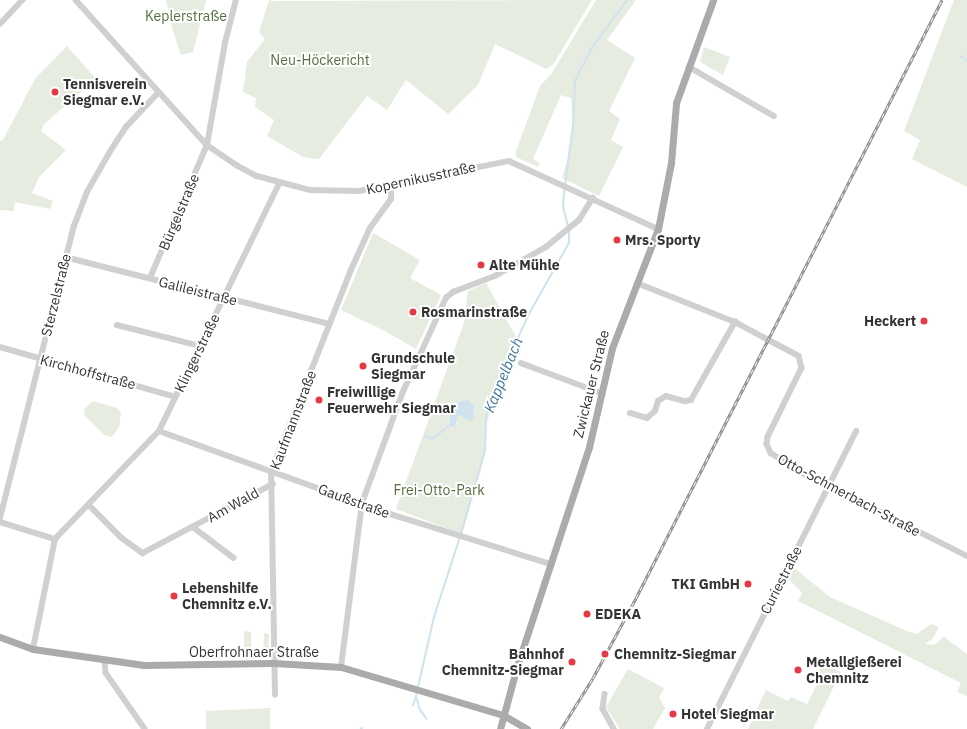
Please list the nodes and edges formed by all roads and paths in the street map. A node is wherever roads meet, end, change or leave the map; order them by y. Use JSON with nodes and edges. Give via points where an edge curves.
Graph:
{"nodes":[{"id":1,"x":22,"y":0,"type":"edge"},
{"id":2,"x":76,"y":0,"type":"edge"},
{"id":3,"x":236,"y":0,"type":"edge"},
{"id":4,"x":713,"y":0,"type":"edge"},
{"id":5,"x":0,"y":24,"type":"edge"},
{"id":6,"x":689,"y":67,"type":"junction"},
{"id":7,"x":158,"y":93,"type":"junction"},
{"id":8,"x":774,"y":116,"type":"dead end"},
{"id":9,"x":208,"y":145,"type":"junction"},
{"id":10,"x":279,"y":184,"type":"junction"},
{"id":11,"x":391,"y":186,"type":"junction"},
{"id":12,"x":593,"y":198,"type":"junction"},
{"id":13,"x":658,"y":229,"type":"junction"},
{"id":14,"x":66,"y":257,"type":"junction"},
{"id":15,"x":150,"y":278,"type":"junction"},
{"id":16,"x":637,"y":282,"type":"junction"},
{"id":17,"x":225,"y":297,"type":"junction"},
{"id":18,"x":735,"y":322,"type":"junction"},
{"id":19,"x":330,"y":324,"type":"junction"},
{"id":20,"x":117,"y":325,"type":"dead end"},
{"id":21,"x":200,"y":346,"type":"junction"},
{"id":22,"x":0,"y":347,"type":"edge"},
{"id":23,"x":40,"y":360,"type":"junction"},
{"id":24,"x":520,"y":363,"type":"dead end"},
{"id":25,"x":601,"y":393,"type":"junction"},
{"id":26,"x":175,"y":397,"type":"junction"},
{"id":27,"x":630,"y":413,"type":"dead end"},
{"id":28,"x":159,"y":431,"type":"junction"},
{"id":29,"x":856,"y":431,"type":"dead end"},
{"id":30,"x":271,"y":472,"type":"junction"},
{"id":31,"x":273,"y":484,"type":"junction"},
{"id":32,"x":827,"y":486,"type":"junction"},
{"id":33,"x":362,"y":503,"type":"junction"},
{"id":34,"x":88,"y":505,"type":"junction"},
{"id":35,"x":0,"y":518,"type":"edge"},
{"id":36,"x":0,"y":522,"type":"edge"},
{"id":37,"x":193,"y":527,"type":"junction"},
{"id":38,"x":55,"y":540,"type":"junction"},
{"id":39,"x":967,"y":556,"type":"edge"},
{"id":40,"x":234,"y":558,"type":"dead end"},
{"id":41,"x":551,"y":564,"type":"junction"},
{"id":42,"x":0,"y":637,"type":"edge"},
{"id":43,"x":33,"y":649,"type":"junction"},
{"id":44,"x":105,"y":661,"type":"junction"},
{"id":45,"x":274,"y":663,"type":"junction"},
{"id":46,"x":341,"y":667,"type":"junction"},
{"id":47,"x":605,"y":694,"type":"dead end"},
{"id":48,"x":274,"y":695,"type":"dead end"},
{"id":49,"x":503,"y":715,"type":"junction"},
{"id":50,"x":145,"y":729,"type":"edge"},
{"id":51,"x":500,"y":729,"type":"edge"},
{"id":52,"x":527,"y":729,"type":"edge"},
{"id":53,"x":614,"y":729,"type":"edge"},
{"id":54,"x":707,"y":729,"type":"edge"}],
"edges":[{"from":1,"to":5,"type":"street"},
{"from":2,"to":7,"type":"street","name":"Kopernikusstraße"},
{"from":3,"to":9,"type":"street","via":[[225,43]]},
{"from":4,"to":6,"type":"main road","name":"Zwickauer Straße"},
{"from":6,"to":8,"type":"street"},
{"from":6,"to":13,"type":"main road","name":"Zwickauer Straße","via":[[676,102],[671,163]]},
{"from":7,"to":9,"type":"street","name":"Kopernikusstraße"},
{"from":7,"to":14,"type":"street","name":"Sterzelstraße","via":[[126,127],[96,175],[74,226]]},
{"from":9,"to":10,"type":"street","name":"Kopernikusstraße","via":[[246,171]]},
{"from":9,"to":15,"type":"street","name":"Bürgelstraße"},
{"from":10,"to":11,"type":"street","name":"Kopernikusstraße","via":[[340,192]]},
{"from":10,"to":17,"type":"street","name":"Klingerstraße"},
{"from":11,"to":12,"type":"street","name":"Kopernikusstraße","via":[[509,161]]},
{"from":11,"to":19,"type":"street","name":"Kaufmannstraße","via":[[391,199],[370,228]]},
{"from":12,"to":13,"type":"street","name":"Kopernikusstraße"},
{"from":12,"to":33,"type":"street","via":[[572,227],[563,234],[516,265],[453,292],[443,303],[402,394]]},
{"from":13,"to":16,"type":"main road","name":"Zwickauer Straße"},
{"from":14,"to":15,"type":"street","name":"Galileistraße"},
{"from":14,"to":23,"type":"street","name":"Sterzelstraße"},
{"from":15,"to":17,"type":"street","name":"Galileistraße"},
{"from":16,"to":18,"type":"street","name":"Otto-Schmerbach-Straße"},
{"from":16,"to":25,"type":"main road","name":"Zwickauer Straße","via":[[612,348]]},
{"from":17,"to":19,"type":"street","name":"Galileistraße"},
{"from":17,"to":21,"type":"street","name":"Klingerstraße"},
{"from":18,"to":27,"type":"street","via":[[691,400],[666,396],[658,401],[655,411],[647,418]]},
{"from":18,"to":32,"type":"street","name":"Otto-Schmerbach-Straße","via":[[800,358],[802,368],[770,431],[767,444],[776,457]]},
{"from":19,"to":30,"type":"street","name":"Kaufmannstraße"},
{"from":20,"to":21,"type":"street"},
{"from":21,"to":26,"type":"street","name":"Klingerstraße"},
{"from":22,"to":23,"type":"street","name":"Kirchhoffstraße"},
{"from":23,"to":26,"type":"street","name":"Kirchhoffstraße"},
{"from":23,"to":35,"type":"street","name":"Sterzelstraße"},
{"from":24,"to":25,"type":"street"},
{"from":25,"to":41,"type":"main road","name":"Zwickauer Straße","via":[[589,447]]},
{"from":26,"to":28,"type":"street","name":"Klingerstraße"},
{"from":28,"to":30,"type":"street","name":"Gaußstraße"},
{"from":28,"to":34,"type":"street","name":"Klingerstraße"},
{"from":29,"to":32,"type":"street","name":"Curiestraße"},
{"from":30,"to":31,"type":"street","name":"Kaufmannstraße"},
{"from":30,"to":33,"type":"street","name":"Gaußstraße"},
{"from":31,"to":37,"type":"street","name":"Am Wald"},
{"from":31,"to":45,"type":"street","name":"Kaufmannstraße"},
{"from":32,"to":39,"type":"street","name":"Otto-Schmerbach-Straße"},
{"from":32,"to":54,"type":"street","name":"Curiestraße"},
{"from":33,"to":41,"type":"street","name":"Gaußstraße"},
{"from":33,"to":46,"type":"street"},
{"from":34,"to":37,"type":"street","name":"Am Wald","via":[[122,538],[141,552],[149,552]]},
{"from":34,"to":38,"type":"street","name":"Klingerstraße"},
{"from":36,"to":38,"type":"street"},
{"from":37,"to":40,"type":"street","name":"Am Wald"},
{"from":38,"to":43,"type":"street"},
{"from":41,"to":49,"type":"main road","name":"Zwickauer Straße"},
{"from":42,"to":43,"type":"main road","name":"Oberfrohnaer Straße"},
{"from":43,"to":44,"type":"main road","name":"Oberfrohnaer Straße"},
{"from":44,"to":45,"type":"main road","name":"Oberfrohnaer Straße","via":[[144,665]]},
{"from":44,"to":50,"type":"street","via":[[106,673]]},
{"from":45,"to":46,"type":"main road","name":"Oberfrohnaer Straße"},
{"from":45,"to":48,"type":"street","name":"Kaufmannstraße"},
{"from":46,"to":49,"type":"main road","name":"Oberfrohnaer Straße"},
{"from":47,"to":53,"type":"street","via":[[603,709]]},
{"from":49,"to":51,"type":"main road","name":"Zwickauer Straße"},
{"from":49,"to":52,"type":"main road","name":"Oberfrohnaer Straße"}]}
